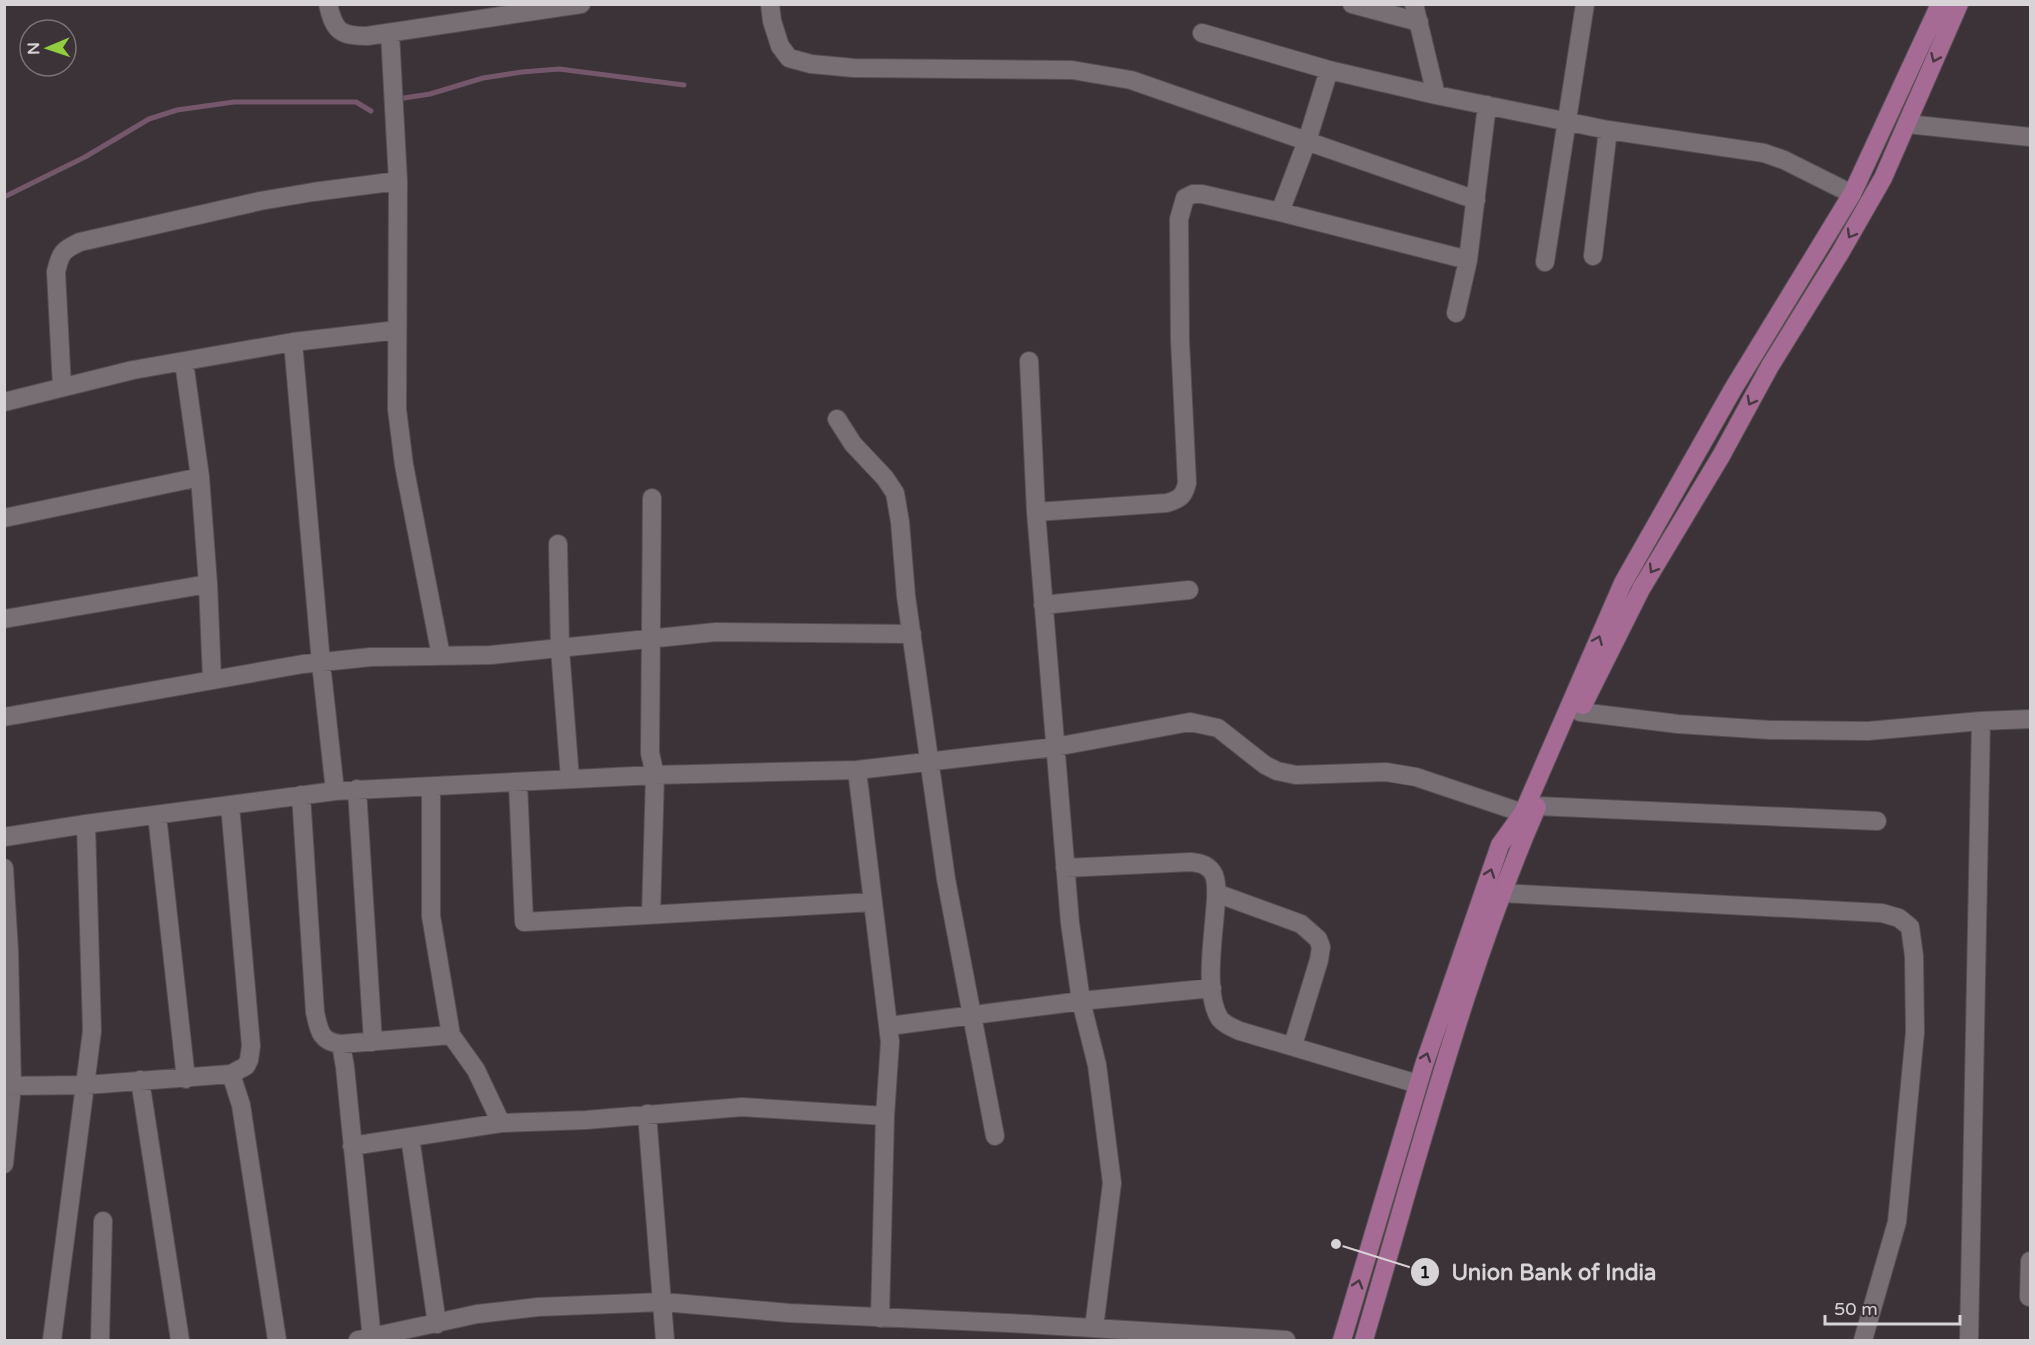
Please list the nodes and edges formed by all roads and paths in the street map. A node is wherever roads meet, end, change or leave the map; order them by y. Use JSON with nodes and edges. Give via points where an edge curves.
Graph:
{"nodes":[{"id":1,"x":328,"y":4,"type":"edge"},
{"id":2,"x":581,"y":4,"type":"edge"},
{"id":3,"x":770,"y":4,"type":"edge"},
{"id":4,"x":1352,"y":4,"type":"edge"},
{"id":5,"x":1585,"y":4,"type":"edge"},
{"id":6,"x":1940,"y":4,"type":"edge"},
{"id":7,"x":1959,"y":4,"type":"edge"},
{"id":8,"x":1416,"y":13,"type":"edge"},
{"id":9,"x":390,"y":33,"type":"junction"},
{"id":10,"x":1202,"y":33,"type":"dead end"},
{"id":11,"x":1329,"y":69,"type":"junction"},
{"id":12,"x":1436,"y":95,"type":"junction"},
{"id":13,"x":1487,"y":105,"type":"junction"},
{"id":14,"x":1565,"y":121,"type":"junction"},
{"id":15,"x":1907,"y":124,"type":"junction"},
{"id":16,"x":1608,"y":130,"type":"junction"},
{"id":17,"x":2031,"y":137,"type":"edge"},
{"id":18,"x":1307,"y":141,"type":"junction"},
{"id":19,"x":398,"y":181,"type":"junction"},
{"id":20,"x":1852,"y":194,"type":"junction"},
{"id":21,"x":1476,"y":200,"type":"junction"},
{"id":22,"x":1280,"y":212,"type":"junction"},
{"id":23,"x":1593,"y":256,"type":"dead end"},
{"id":24,"x":1468,"y":260,"type":"junction"},
{"id":25,"x":1545,"y":262,"type":"dead end"},
{"id":26,"x":1456,"y":313,"type":"dead end"},
{"id":27,"x":397,"y":330,"type":"junction"},
{"id":28,"x":293,"y":342,"type":"junction"},
{"id":29,"x":1029,"y":361,"type":"dead end"},
{"id":30,"x":184,"y":362,"type":"junction"},
{"id":31,"x":62,"y":387,"type":"junction"},
{"id":32,"x":4,"y":402,"type":"edge"},
{"id":33,"x":837,"y":419,"type":"dead end"},
{"id":34,"x":200,"y":477,"type":"junction"},
{"id":35,"x":652,"y":498,"type":"dead end"},
{"id":36,"x":1036,"y":512,"type":"junction"},
{"id":37,"x":4,"y":518,"type":"edge"},
{"id":38,"x":558,"y":544,"type":"dead end"},
{"id":39,"x":208,"y":584,"type":"junction"},
{"id":40,"x":1189,"y":590,"type":"dead end"},
{"id":41,"x":1043,"y":605,"type":"junction"},
{"id":42,"x":4,"y":619,"type":"edge"},
{"id":43,"x":912,"y":634,"type":"junction"},
{"id":44,"x":650,"y":638,"type":"junction"},
{"id":45,"x":560,"y":649,"type":"junction"},
{"id":46,"x":441,"y":656,"type":"junction"},
{"id":47,"x":321,"y":663,"type":"junction"},
{"id":48,"x":212,"y":679,"type":"junction"},
{"id":49,"x":1580,"y":712,"type":"junction"},
{"id":50,"x":4,"y":717,"type":"edge"},
{"id":51,"x":2031,"y":720,"type":"edge"},
{"id":52,"x":1981,"y":722,"type":"junction"},
{"id":53,"x":1055,"y":747,"type":"junction"},
{"id":54,"x":930,"y":761,"type":"junction"},
{"id":55,"x":857,"y":770,"type":"junction"},
{"id":56,"x":655,"y":775,"type":"junction"},
{"id":57,"x":570,"y":779,"type":"junction"},
{"id":58,"x":518,"y":783,"type":"junction"},
{"id":59,"x":431,"y":787,"type":"junction"},
{"id":60,"x":357,"y":789,"type":"junction"},
{"id":61,"x":335,"y":791,"type":"junction"},
{"id":62,"x":301,"y":795,"type":"junction"},
{"id":63,"x":230,"y":805,"type":"junction"},
{"id":64,"x":1530,"y":810,"type":"junction"},
{"id":65,"x":157,"y":815,"type":"junction"},
{"id":66,"x":1877,"y":821,"type":"dead end"},
{"id":67,"x":86,"y":824,"type":"junction"},
{"id":68,"x":4,"y":837,"type":"edge"},
{"id":69,"x":4,"y":868,"type":"edge"},
{"id":70,"x":1065,"y":868,"type":"junction"},
{"id":71,"x":1216,"y":893,"type":"junction"},
{"id":72,"x":1501,"y":893,"type":"junction"},
{"id":73,"x":873,"y":902,"type":"junction"},
{"id":74,"x":651,"y":915,"type":"junction"},
{"id":75,"x":1212,"y":988,"type":"junction"},
{"id":76,"x":1081,"y":1000,"type":"junction"},
{"id":77,"x":973,"y":1016,"type":"junction"},
{"id":78,"x":889,"y":1026,"type":"junction"},
{"id":79,"x":451,"y":1035,"type":"junction"},
{"id":80,"x":373,"y":1042,"type":"junction"},
{"id":81,"x":341,"y":1044,"type":"junction"},
{"id":82,"x":1293,"y":1046,"type":"junction"},
{"id":83,"x":231,"y":1074,"type":"junction"},
{"id":84,"x":186,"y":1079,"type":"junction"},
{"id":85,"x":140,"y":1080,"type":"junction"},
{"id":86,"x":1418,"y":1084,"type":"junction"},
{"id":87,"x":86,"y":1085,"type":"junction"},
{"id":88,"x":8,"y":1086,"type":"edge"},
{"id":89,"x":647,"y":1114,"type":"junction"},
{"id":90,"x":885,"y":1116,"type":"junction"},
{"id":91,"x":501,"y":1123,"type":"junction"},
{"id":92,"x":995,"y":1136,"type":"dead end"},
{"id":93,"x":410,"y":1137,"type":"junction"},
{"id":94,"x":352,"y":1146,"type":"junction"},
{"id":95,"x":4,"y":1164,"type":"edge"},
{"id":96,"x":103,"y":1221,"type":"dead end"},
{"id":97,"x":2031,"y":1261,"type":"edge"},
{"id":98,"x":2030,"y":1297,"type":"edge"},
{"id":99,"x":663,"y":1302,"type":"junction"},
{"id":100,"x":879,"y":1318,"type":"junction"},
{"id":101,"x":437,"y":1324,"type":"junction"},
{"id":102,"x":1094,"y":1328,"type":"junction"},
{"id":103,"x":367,"y":1340,"type":"edge"},
{"id":104,"x":52,"y":1341,"type":"edge"},
{"id":105,"x":100,"y":1341,"type":"edge"},
{"id":106,"x":180,"y":1341,"type":"edge"},
{"id":107,"x":277,"y":1341,"type":"edge"},
{"id":108,"x":665,"y":1341,"type":"edge"},
{"id":109,"x":1286,"y":1341,"type":"edge"},
{"id":110,"x":1342,"y":1341,"type":"edge"},
{"id":111,"x":1364,"y":1341,"type":"edge"},
{"id":112,"x":1863,"y":1341,"type":"edge"},
{"id":113,"x":1969,"y":1341,"type":"edge"}],
"edges":[{"from":1,"to":9,"type":"street","via":[[332,21],[349,36]]},
{"from":2,"to":9,"type":"street"},
{"from":3,"to":18,"type":"street","via":[[780,46],[789,58],[811,64],[854,68],[1072,70],[1131,80]]},
{"from":4,"to":8,"type":"street"},
{"from":5,"to":14,"type":"street"},
{"from":6,"to":20,"type":"main road"},
{"from":7,"to":15,"type":"main road","one_way":true},
{"from":8,"to":12,"type":"street"},
{"from":9,"to":19,"type":"street"},
{"from":10,"to":11,"type":"street"},
{"from":11,"to":12,"type":"street"},
{"from":11,"to":18,"type":"street"},
{"from":12,"to":13,"type":"street"},
{"from":13,"to":14,"type":"street"},
{"from":13,"to":21,"type":"street"},
{"from":14,"to":16,"type":"street"},
{"from":14,"to":25,"type":"street"},
{"from":15,"to":17,"type":"street"},
{"from":15,"to":49,"type":"main road","one_way":true,"via":[[1883,178],[1641,589]]},
{"from":16,"to":20,"type":"street","via":[[1764,153]]},
{"from":16,"to":23,"type":"street"},
{"from":18,"to":21,"type":"street"},
{"from":18,"to":22,"type":"street"},
{"from":19,"to":27,"type":"street"},
{"from":19,"to":31,"type":"street","via":[[260,201],[66,248],[57,273]]},
{"from":64,"to":20,"type":"main road","one_way":true,"via":[[1623,583],[1733,389]]},
{"from":21,"to":24,"type":"street"},
{"from":22,"to":24,"type":"street"},
{"from":22,"to":36,"type":"street","via":[[1202,194],[1185,198],[1181,208],[1184,494],[1167,503]]},
{"from":24,"to":26,"type":"street"},
{"from":27,"to":28,"type":"street"},
{"from":27,"to":46,"type":"street","via":[[397,409],[404,465]]},
{"from":28,"to":30,"type":"street"},
{"from":28,"to":47,"type":"street"},
{"from":29,"to":36,"type":"street"},
{"from":30,"to":31,"type":"street"},
{"from":30,"to":34,"type":"street"},
{"from":31,"to":32,"type":"street"},
{"from":33,"to":43,"type":"street","via":[[895,494]]},
{"from":34,"to":37,"type":"street"},
{"from":34,"to":39,"type":"street"},
{"from":35,"to":44,"type":"street"},
{"from":36,"to":41,"type":"street"},
{"from":38,"to":45,"type":"street"},
{"from":39,"to":42,"type":"street"},
{"from":39,"to":48,"type":"street"},
{"from":40,"to":41,"type":"street"},
{"from":41,"to":53,"type":"street"},
{"from":43,"to":44,"type":"street","via":[[716,632]]},
{"from":43,"to":54,"type":"street"},
{"from":44,"to":45,"type":"street"},
{"from":44,"to":56,"type":"street","via":[[650,753]]},
{"from":45,"to":46,"type":"street"},
{"from":45,"to":57,"type":"street"},
{"from":46,"to":47,"type":"street","via":[[371,657]]},
{"from":47,"to":48,"type":"street"},
{"from":47,"to":61,"type":"street"},
{"from":48,"to":50,"type":"street"},
{"from":49,"to":52,"type":"street","via":[[1770,730],[1868,731]]},
{"from":49,"to":64,"type":"main road"},
{"from":51,"to":52,"type":"street"},
{"from":52,"to":113,"type":"street"},
{"from":53,"to":54,"type":"street"},
{"from":53,"to":64,"type":"street","via":[[1190,722],[1218,728],[1265,765],[1286,774],[1386,772]]},
{"from":53,"to":70,"type":"street"},
{"from":54,"to":55,"type":"street"},
{"from":54,"to":77,"type":"street","via":[[946,879]]},
{"from":55,"to":56,"type":"street"},
{"from":55,"to":73,"type":"street"},
{"from":56,"to":57,"type":"street"},
{"from":56,"to":74,"type":"street"},
{"from":57,"to":58,"type":"street"},
{"from":58,"to":59,"type":"street"},
{"from":58,"to":74,"type":"street","via":[[524,922]]},
{"from":59,"to":60,"type":"street"},
{"from":59,"to":79,"type":"street","via":[[431,916]]},
{"from":60,"to":61,"type":"street"},
{"from":60,"to":80,"type":"street"},
{"from":61,"to":62,"type":"street"},
{"from":62,"to":63,"type":"street"},
{"from":62,"to":81,"type":"street","via":[[315,1012],[325,1039]]},
{"from":63,"to":65,"type":"street"},
{"from":63,"to":83,"type":"street","via":[[251,1046],[246,1066]]},
{"from":64,"to":66,"type":"street"},
{"from":64,"to":72,"type":"main road"},
{"from":86,"to":64,"type":"main road","one_way":true,"via":[[1500,845]]},
{"from":65,"to":67,"type":"street"},
{"from":65,"to":84,"type":"street"},
{"from":67,"to":68,"type":"street"},
{"from":67,"to":87,"type":"street","via":[[92,1031]]},
{"from":69,"to":88,"type":"street","via":[[9,951]]},
{"from":70,"to":71,"type":"street","via":[[1200,863],[1214,876]]},
{"from":70,"to":76,"type":"street"},
{"from":71,"to":75,"type":"street"},
{"from":71,"to":82,"type":"street","via":[[1301,924],[1318,939],[1319,960]]},
{"from":72,"to":111,"type":"main road","via":[[1436,1092]]},
{"from":72,"to":112,"type":"street","via":[[1882,913],[1899,918],[1910,927],[1915,1032],[1897,1222]]},
{"from":73,"to":74,"type":"street"},
{"from":73,"to":78,"type":"street"},
{"from":75,"to":76,"type":"street"},
{"from":75,"to":82,"type":"street","via":[[1221,1021]]},
{"from":76,"to":77,"type":"street"},
{"from":76,"to":102,"type":"street","via":[[1097,1065],[1112,1184]]},
{"from":77,"to":78,"type":"street"},
{"from":77,"to":92,"type":"street"},
{"from":78,"to":90,"type":"street"},
{"from":79,"to":80,"type":"street"},
{"from":79,"to":91,"type":"street","via":[[476,1070]]},
{"from":80,"to":81,"type":"street"},
{"from":81,"to":94,"type":"street"},
{"from":82,"to":86,"type":"street"},
{"from":83,"to":84,"type":"street"},
{"from":83,"to":107,"type":"street","via":[[240,1104]]},
{"from":84,"to":85,"type":"street"},
{"from":85,"to":87,"type":"street"},
{"from":85,"to":106,"type":"street"},
{"from":110,"to":86,"type":"main road","one_way":true},
{"from":87,"to":88,"type":"street"},
{"from":87,"to":104,"type":"street"},
{"from":88,"to":95,"type":"street"},
{"from":89,"to":90,"type":"street","via":[[742,1107]]},
{"from":89,"to":91,"type":"street"},
{"from":89,"to":99,"type":"street"},
{"from":90,"to":100,"type":"street"},
{"from":91,"to":93,"type":"street"},
{"from":93,"to":94,"type":"street"},
{"from":93,"to":101,"type":"street"},
{"from":94,"to":103,"type":"street"},
{"from":96,"to":105,"type":"street"},
{"from":97,"to":98,"type":"street"},
{"from":99,"to":100,"type":"street"},
{"from":99,"to":101,"type":"street","via":[[538,1307],[477,1314]]},
{"from":99,"to":108,"type":"street"},
{"from":100,"to":102,"type":"street"},
{"from":101,"to":103,"type":"street"},
{"from":102,"to":109,"type":"street"}]}
